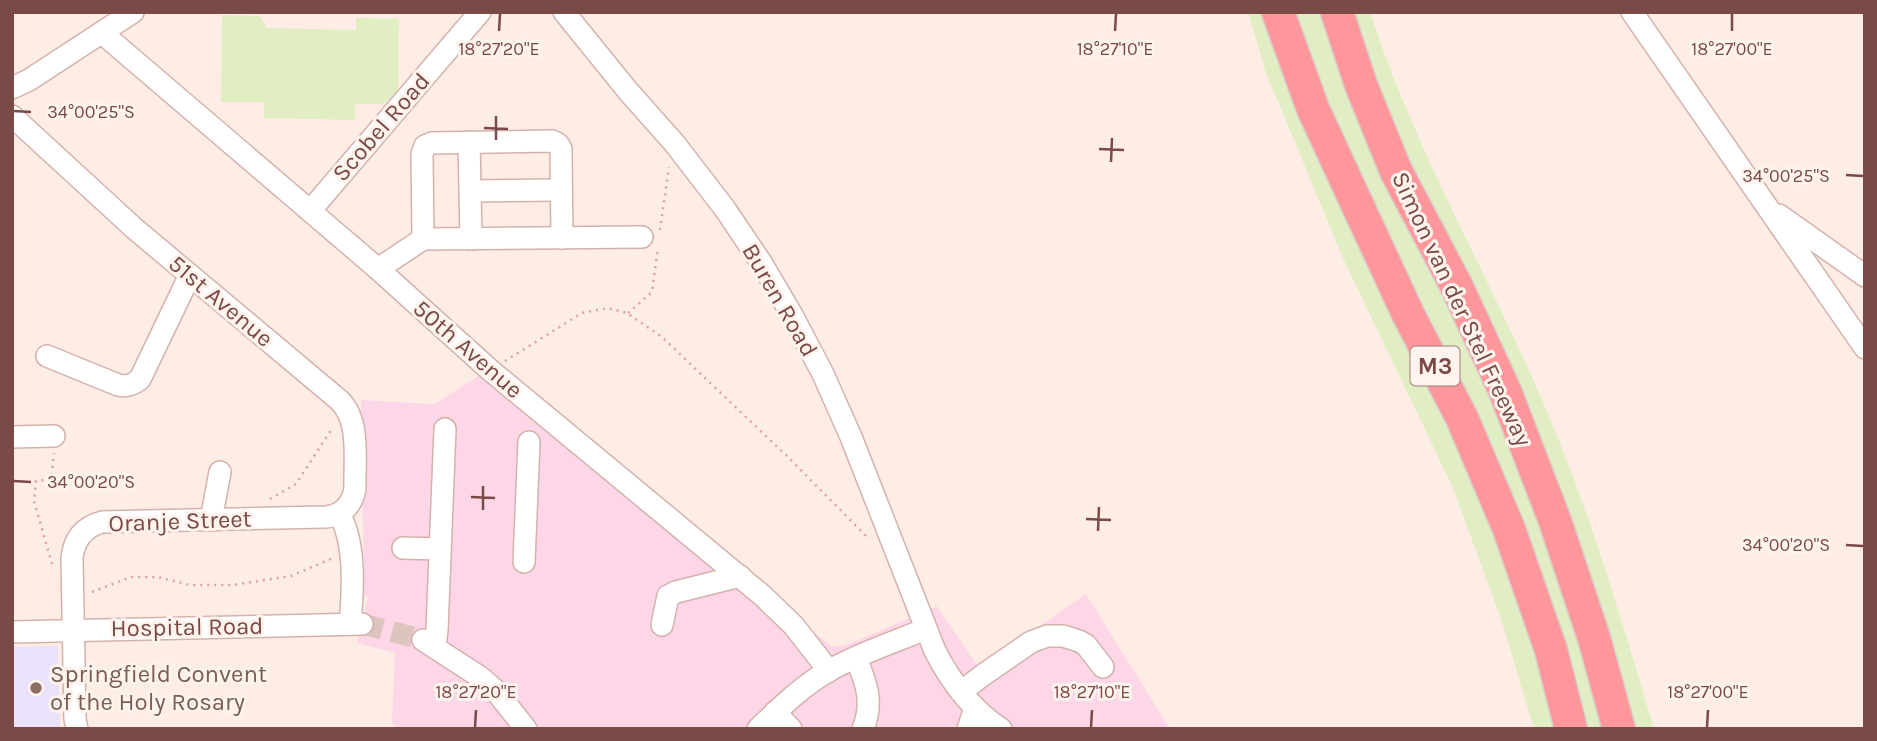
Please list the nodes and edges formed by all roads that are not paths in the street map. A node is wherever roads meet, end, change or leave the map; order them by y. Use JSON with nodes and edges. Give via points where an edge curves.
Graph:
{"nodes":[{"id":1,"x":133,"y":12,"type":"edge"},
{"id":2,"x":480,"y":12,"type":"edge"},
{"id":3,"x":564,"y":12,"type":"edge"},
{"id":4,"x":1278,"y":12,"type":"edge"},
{"id":5,"x":1337,"y":12,"type":"edge"},
{"id":6,"x":1632,"y":12,"type":"edge"},
{"id":7,"x":102,"y":33,"type":"junction"},
{"id":8,"x":12,"y":88,"type":"edge"},
{"id":9,"x":12,"y":116,"type":"edge"},
{"id":10,"x":469,"y":142,"type":"junction"},
{"id":11,"x":561,"y":190,"type":"junction"},
{"id":12,"x":470,"y":191,"type":"junction"},
{"id":13,"x":1769,"y":207,"type":"junction"},
{"id":14,"x":310,"y":211,"type":"junction"},
{"id":15,"x":642,"y":237,"type":"dead end"},
{"id":16,"x":562,"y":238,"type":"junction"},
{"id":17,"x":424,"y":239,"type":"junction"},
{"id":18,"x":471,"y":239,"type":"junction"},
{"id":19,"x":378,"y":269,"type":"junction"},
{"id":20,"x":190,"y":275,"type":"junction"},
{"id":21,"x":1865,"y":275,"type":"edge"},
{"id":22,"x":1865,"y":348,"type":"edge"},
{"id":23,"x":47,"y":356,"type":"dead end"},
{"id":24,"x":445,"y":429,"type":"dead end"},
{"id":25,"x":54,"y":436,"type":"road end"},
{"id":26,"x":12,"y":438,"type":"edge"},
{"id":27,"x":528,"y":442,"type":"dead end"},
{"id":28,"x":220,"y":472,"type":"dead end"},
{"id":29,"x":339,"y":514,"type":"junction"},
{"id":30,"x":211,"y":520,"type":"junction"},
{"id":31,"x":403,"y":548,"type":"dead end"},
{"id":32,"x":440,"y":549,"type":"junction"},
{"id":33,"x":524,"y":562,"type":"dead end"},
{"id":34,"x":740,"y":576,"type":"junction"},
{"id":35,"x":662,"y":625,"type":"dead end"},
{"id":36,"x":926,"y":629,"type":"junction"},
{"id":37,"x":74,"y":630,"type":"junction"},
{"id":38,"x":12,"y":632,"type":"edge"},
{"id":39,"x":856,"y":658,"type":"junction"},
{"id":40,"x":1103,"y":667,"type":"dead end"},
{"id":41,"x":829,"y":671,"type":"junction"},
{"id":42,"x":968,"y":700,"type":"junction"},
{"id":43,"x":775,"y":712,"type":"junction"},
{"id":44,"x":77,"y":729,"type":"edge"},
{"id":45,"x":526,"y":729,"type":"edge"},
{"id":46,"x":758,"y":729,"type":"edge"},
{"id":47,"x":791,"y":729,"type":"edge"},
{"id":48,"x":863,"y":729,"type":"edge"},
{"id":49,"x":968,"y":729,"type":"edge"},
{"id":50,"x":1001,"y":729,"type":"edge"},
{"id":51,"x":1572,"y":729,"type":"edge"},
{"id":52,"x":1619,"y":729,"type":"edge"}],
"edges":[{"from":1,"to":7,"type":"street"},
{"from":2,"to":14,"type":"street","name":"Scobel Road"},
{"from":3,"to":36,"type":"street","name":"Buren Road","via":[[725,209],[792,315],[851,437]]},
{"from":4,"to":51,"type":"highway","name":"Simon van der Stel Freeway","number":"M3","via":[[1312,109],[1462,418],[1509,529],[1551,650]]},
{"from":5,"to":52,"type":"highway","name":"Simon van der Stel Freeway","number":"M3","via":[[1396,171],[1505,391],[1555,521]]},
{"from":6,"to":13,"type":"street"},
{"from":7,"to":8,"type":"street"},
{"from":7,"to":14,"type":"street","name":"50th Avenue"},
{"from":9,"to":20,"type":"street","name":"51st Avenue"},
{"from":10,"to":11,"type":"street","via":[[555,142],[561,149]]},
{"from":10,"to":12,"type":"street"},
{"from":10,"to":17,"type":"street","via":[[432,143],[423,149]]},
{"from":11,"to":12,"type":"street"},
{"from":11,"to":16,"type":"street"},
{"from":12,"to":18,"type":"street"},
{"from":13,"to":21,"type":"street"},
{"from":13,"to":22,"type":"street"},
{"from":14,"to":19,"type":"street","name":"50th Avenue"},
{"from":15,"to":16,"type":"street"},
{"from":16,"to":18,"type":"street"},
{"from":17,"to":18,"type":"street"},
{"from":17,"to":19,"type":"street"},
{"from":19,"to":34,"type":"street","name":"50th Avenue","via":[[490,370]]},
{"from":20,"to":23,"type":"street","via":[[140,379],[133,384],[118,385]]},
{"from":20,"to":29,"type":"street","name":"51st Avenue","via":[[344,405],[352,417],[355,489]]},
{"from":24,"to":32,"type":"street"},
{"from":25,"to":26,"type":"street"},
{"from":27,"to":33,"type":"street"},
{"from":28,"to":30,"type":"street"},
{"from":29,"to":30,"type":"street","name":"Oranje Street"},
{"from":29,"to":37,"type":"street","name":"Hospital Road","via":[[348,536],[356,624]]},
{"from":30,"to":37,"type":"street","name":"Oranje Street","via":[[111,521],[94,524],[81,534],[72,558]]},
{"from":31,"to":32,"type":"street"},
{"from":32,"to":45,"type":"street","via":[[437,630],[428,643],[495,690]]},
{"from":34,"to":35,"type":"street","via":[[668,596]]},
{"from":34,"to":41,"type":"street","name":"50th Avenue","via":[[794,626]]},
{"from":36,"to":39,"type":"street"},
{"from":36,"to":42,"type":"street","name":"Buren Road","via":[[945,671]]},
{"from":37,"to":38,"type":"street","name":"Hospital Road"},
{"from":37,"to":44,"type":"street","name":"Oranje Street"},
{"from":39,"to":41,"type":"street"},
{"from":39,"to":48,"type":"street","via":[[869,694]]},
{"from":40,"to":42,"type":"street","via":[[1079,641],[1047,636],[983,675]]},
{"from":41,"to":43,"type":"street"},
{"from":42,"to":49,"type":"street"},
{"from":42,"to":50,"type":"street","name":"Buren Road"},
{"from":43,"to":46,"type":"street"},
{"from":43,"to":47,"type":"street"}]}
